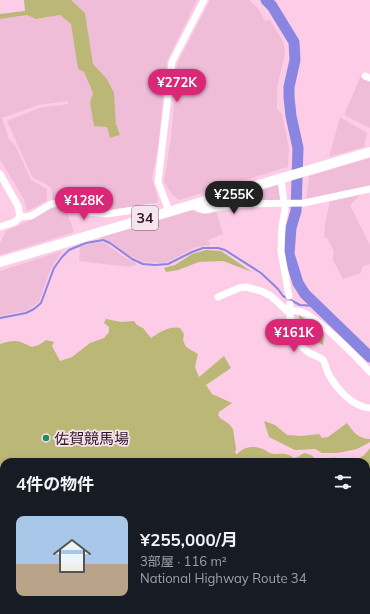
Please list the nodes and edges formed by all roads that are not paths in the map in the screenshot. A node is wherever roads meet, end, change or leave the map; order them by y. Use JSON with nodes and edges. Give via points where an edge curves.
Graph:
{"nodes":[{"id":1,"x":204,"y":0,"type":"edge"},
{"id":2,"x":370,"y":152,"type":"edge"},
{"id":3,"x":0,"y":174,"type":"edge"},
{"id":4,"x":281,"y":179,"type":"junction"},
{"id":5,"x":370,"y":189,"type":"edge"},
{"id":6,"x":284,"y":203,"type":"junction"},
{"id":7,"x":193,"y":204,"type":"junction"},
{"id":8,"x":169,"y":211,"type":"junction"},
{"id":9,"x":157,"y":214,"type":"junction"},
{"id":10,"x":20,"y":217,"type":"junction"},
{"id":11,"x":0,"y":227,"type":"edge"},
{"id":12,"x":0,"y":262,"type":"edge"},
{"id":13,"x":289,"y":296,"type":"dead end"},
{"id":14,"x":218,"y":297,"type":"dead end"},
{"id":15,"x":290,"y":308,"type":"junction"},
{"id":16,"x":370,"y":372,"type":"edge"},
{"id":17,"x":370,"y":408,"type":"edge"}],
"edges":[{"from":1,"to":8,"type":"street","via":[[172,62],[158,172],[158,182]]},
{"from":2,"to":4,"type":"highway","number":"34"},
{"from":3,"to":10,"type":"street","via":[[18,206]]},
{"from":4,"to":6,"type":"street"},
{"from":4,"to":7,"type":"highway","number":"34"},
{"from":5,"to":6,"type":"street","via":[[304,203]]},
{"from":6,"to":7,"type":"street","via":[[204,210]]},
{"from":6,"to":13,"type":"street","via":[[280,240]]},
{"from":7,"to":8,"type":"highway","number":"34"},
{"from":8,"to":9,"type":"highway","number":"34"},
{"from":9,"to":10,"type":"street","via":[[152,208],[147,208],[98,214],[62,203],[51,204],[31,216]]},
{"from":9,"to":12,"type":"highway","number":"34"},
{"from":10,"to":11,"type":"street","via":[[15,222]]},
{"from":14,"to":15,"type":"street","via":[[246,287],[271,296],[287,311]]},
{"from":15,"to":16,"type":"street","via":[[303,312],[321,324]]},
{"from":15,"to":17,"type":"street","via":[[290,324],[300,346],[322,359],[334,384],[341,391],[356,404]]}]}
